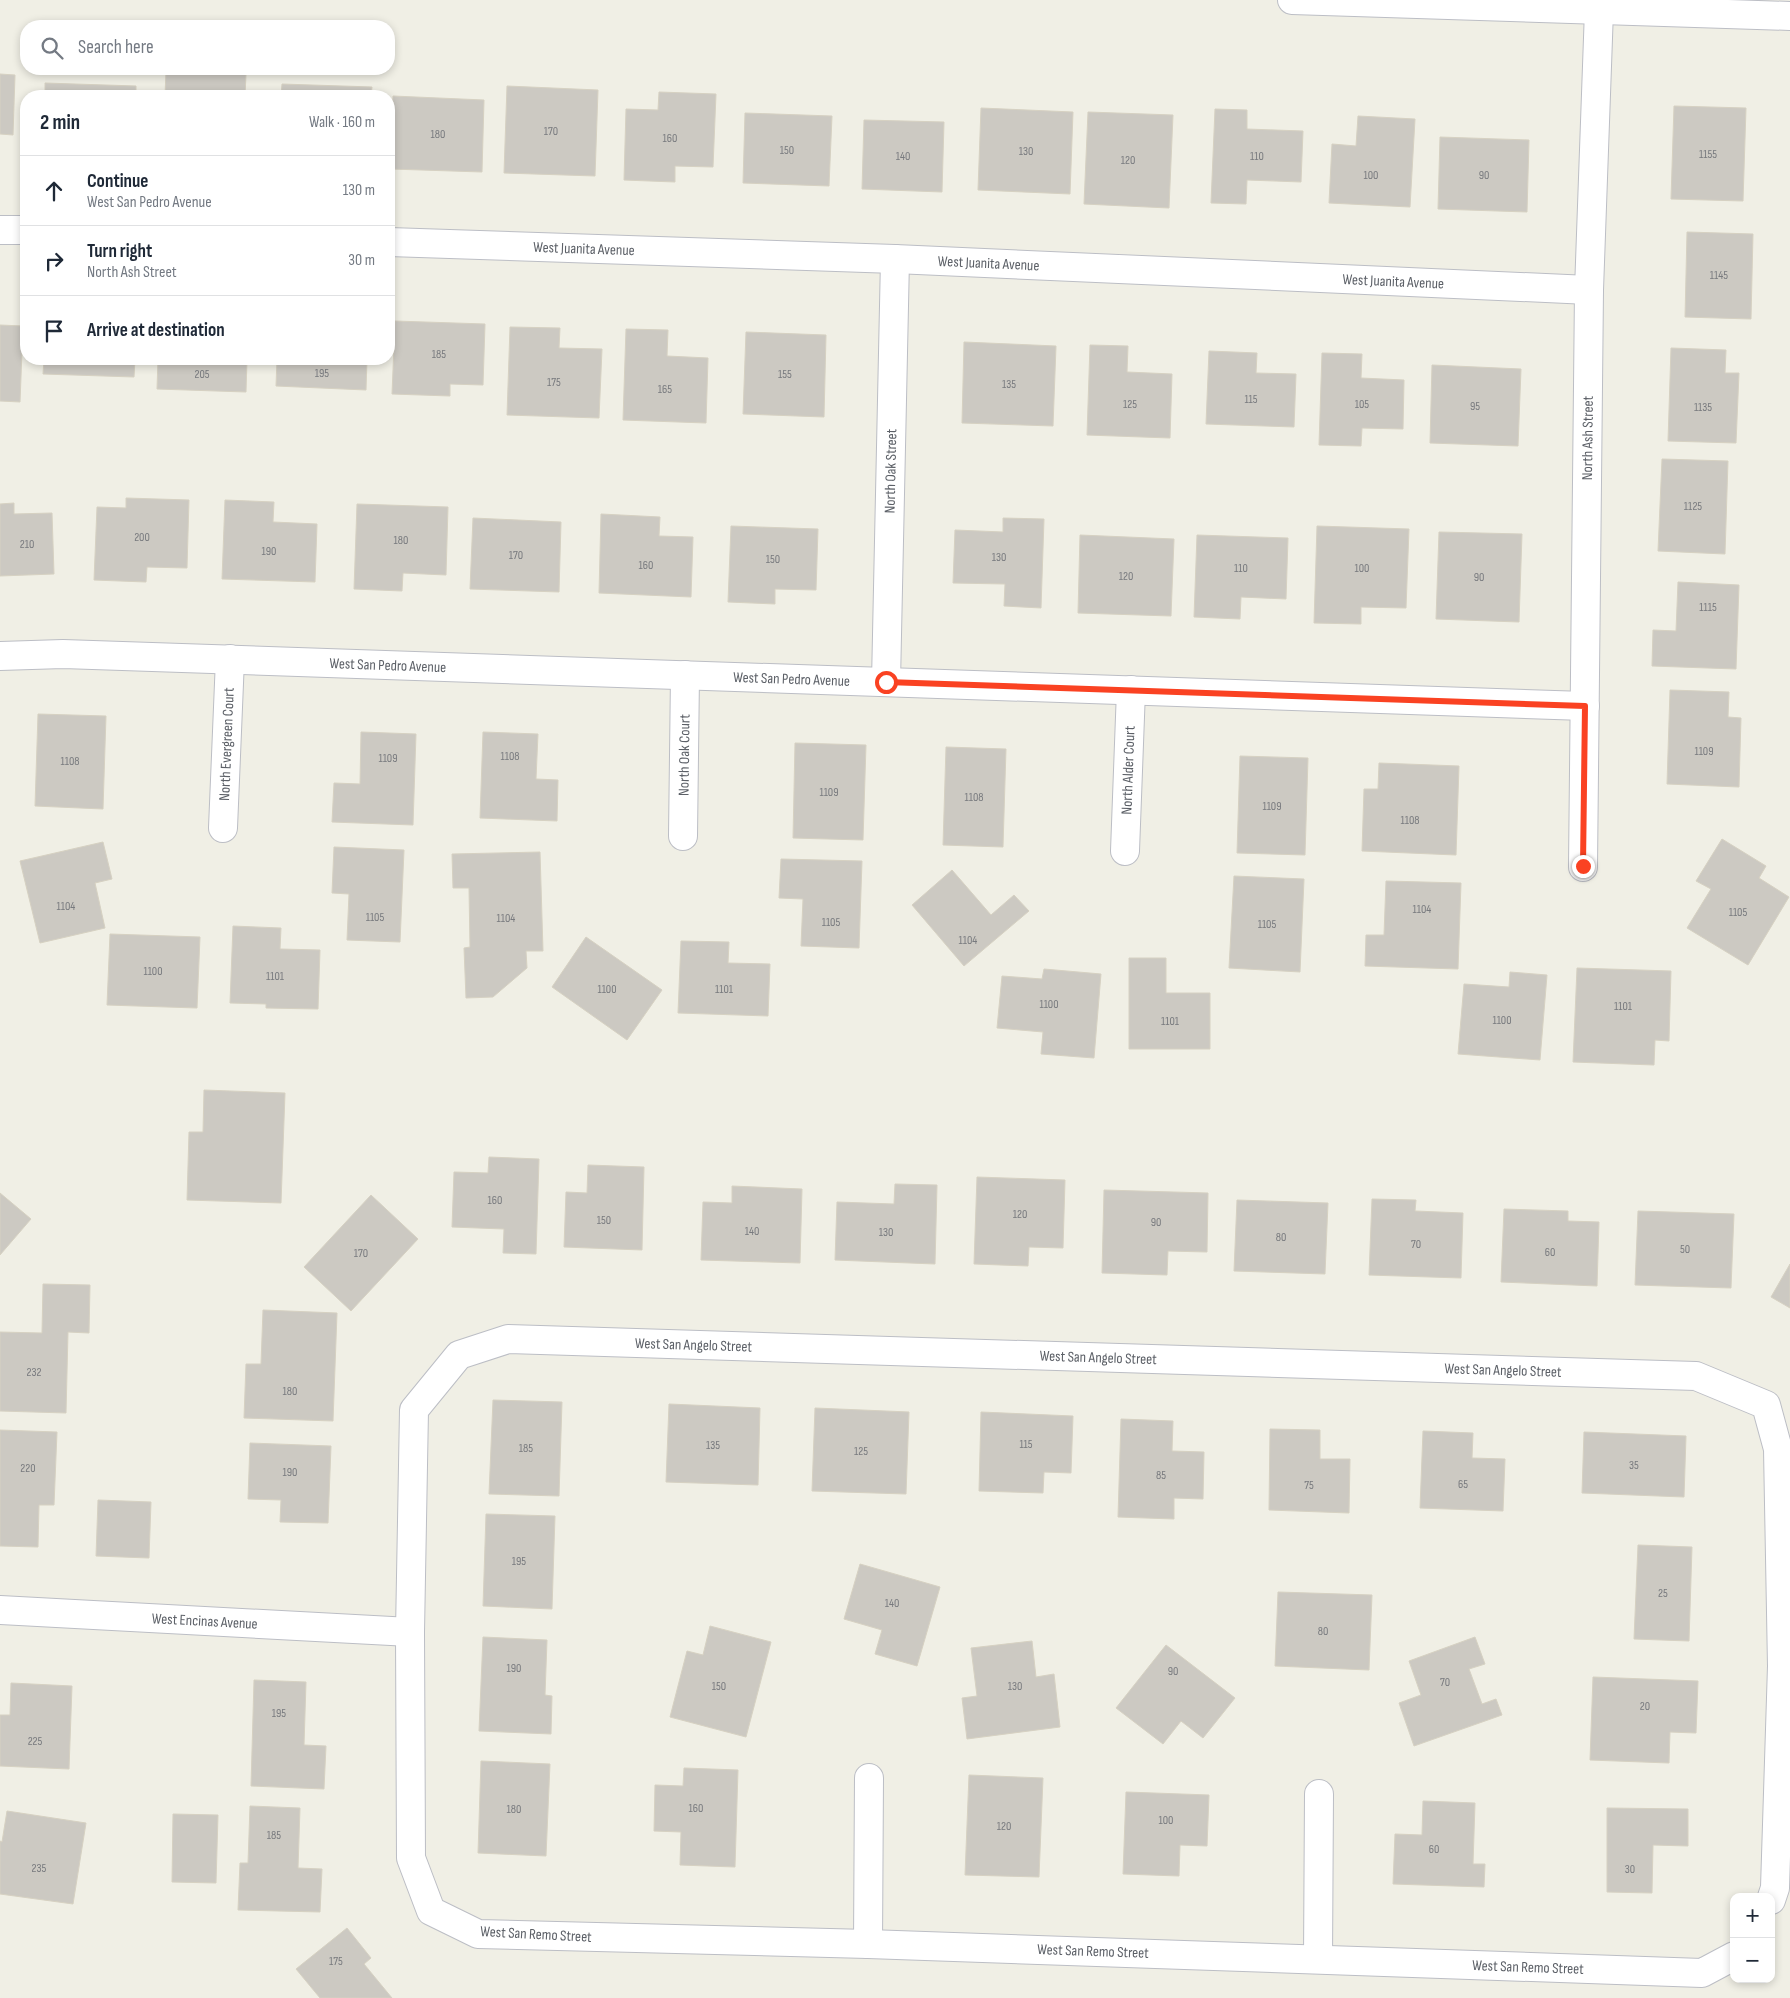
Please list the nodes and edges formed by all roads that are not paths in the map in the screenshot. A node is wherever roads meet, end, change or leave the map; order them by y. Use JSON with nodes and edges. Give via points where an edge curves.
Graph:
{"nodes":[{"id":1,"x":1292,"y":0,"type":"edge"},
{"id":2,"x":1599,"y":10,"type":"junction"},
{"id":3,"x":1790,"y":16,"type":"edge"},
{"id":4,"x":0,"y":230,"type":"edge"},
{"id":5,"x":20,"y":230,"type":"edge"},
{"id":6,"x":395,"y":242,"type":"edge"},
{"id":7,"x":895,"y":259,"type":"junction"},
{"id":8,"x":1589,"y":290,"type":"junction"},
{"id":9,"x":0,"y":656,"type":"edge"},
{"id":10,"x":230,"y":660,"type":"junction"},
{"id":11,"x":685,"y":675,"type":"junction"},
{"id":12,"x":886,"y":682,"type":"junction"},
{"id":13,"x":1131,"y":690,"type":"junction"},
{"id":14,"x":1585,"y":706,"type":"junction"},
{"id":15,"x":224,"y":828,"type":"dead end"},
{"id":16,"x":683,"y":836,"type":"dead end"},
{"id":17,"x":1125,"y":850,"type":"dead end"},
{"id":18,"x":1583,"y":866,"type":"dead end"},
{"id":19,"x":0,"y":1610,"type":"edge"},
{"id":20,"x":410,"y":1632,"type":"junction"},
{"id":21,"x":1786,"y":1666,"type":"edge"},
{"id":22,"x":869,"y":1778,"type":"dead end"},
{"id":23,"x":1319,"y":1794,"type":"dead end"},
{"id":24,"x":1773,"y":1893,"type":"edge"},
{"id":25,"x":868,"y":1944,"type":"junction"},
{"id":26,"x":1730,"y":1958,"type":"edge"},
{"id":27,"x":1318,"y":1959,"type":"junction"}],
"edges":[{"from":1,"to":2,"type":"street"},
{"from":2,"to":3,"type":"street"},
{"from":2,"to":8,"type":"street","name":"North Ash Street"},
{"from":4,"to":5,"type":"street"},
{"from":6,"to":7,"type":"street","name":"West Juanita Avenue"},
{"from":7,"to":8,"type":"street","name":"West Juanita Avenue"},
{"from":7,"to":12,"type":"street","name":"North Oak Street"},
{"from":8,"to":14,"type":"street","name":"North Ash Street"},
{"from":9,"to":10,"type":"street","name":"West San Pedro Avenue","via":[[63,654]]},
{"from":10,"to":11,"type":"street","name":"West San Pedro Avenue"},
{"from":10,"to":15,"type":"street","name":"North Evergreen Court"},
{"from":11,"to":12,"type":"street","name":"West San Pedro Avenue"},
{"from":11,"to":16,"type":"street","name":"North Oak Court"},
{"from":12,"to":13,"type":"street","name":"West San Pedro Avenue"},
{"from":13,"to":14,"type":"street","name":"West San Pedro Avenue"},
{"from":13,"to":17,"type":"street","name":"North Alder Court"},
{"from":14,"to":18,"type":"street","name":"North Ash Street"},
{"from":19,"to":20,"type":"street","name":"West Encinas Avenue"},
{"from":20,"to":21,"type":"street","name":"West San Angelo Street","via":[[414,1410],[459,1355],[508,1339],[518,1339],[1696,1376],[1766,1404],[1778,1449]]},
{"from":20,"to":25,"type":"street","name":"West San Remo Street","via":[[411,1858],[431,1911],[478,1934]]},
{"from":21,"to":24,"type":"street"},
{"from":22,"to":25,"type":"street"},
{"from":23,"to":27,"type":"street"},
{"from":25,"to":27,"type":"street","name":"West San Remo Street"},
{"from":26,"to":27,"type":"street","name":"West San Remo Street","via":[[1702,1973]]}]}
